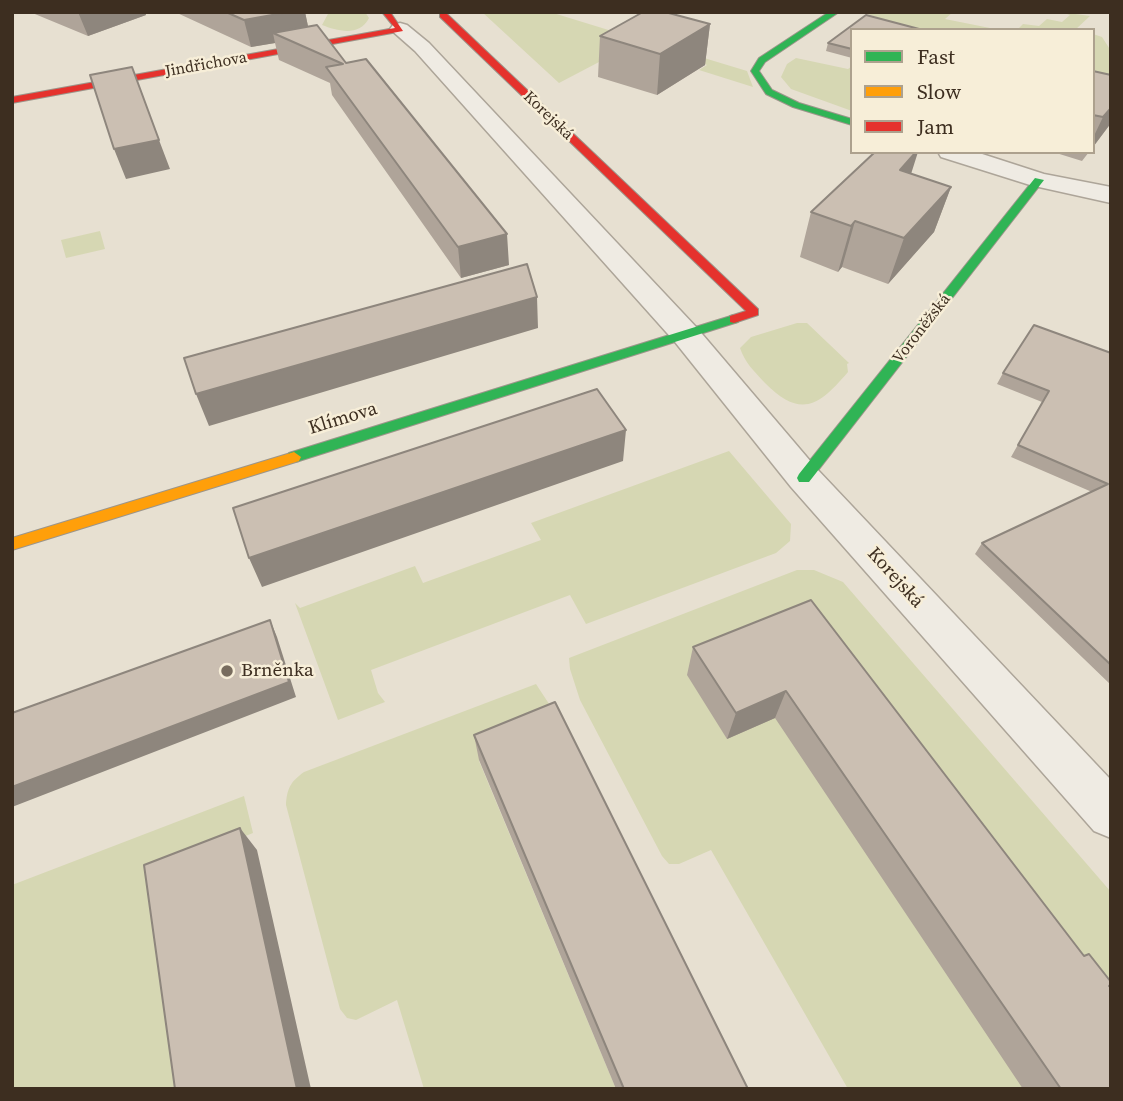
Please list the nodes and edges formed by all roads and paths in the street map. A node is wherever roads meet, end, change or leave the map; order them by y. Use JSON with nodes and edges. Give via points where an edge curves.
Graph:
{"nodes":[{"id":1,"x":835,"y":12,"type":"edge"},
{"id":2,"x":445,"y":18,"type":"joint"},
{"id":3,"x":393,"y":21,"type":"edge"},
{"id":4,"x":12,"y":100,"type":"edge"},
{"id":5,"x":850,"y":121,"type":"edge"},
{"id":6,"x":956,"y":154,"type":"edge"},
{"id":7,"x":1039,"y":180,"type":"junction"},
{"id":8,"x":1111,"y":195,"type":"edge"},
{"id":9,"x":686,"y":335,"type":"junction"},
{"id":10,"x":804,"y":478,"type":"junction"},
{"id":11,"x":12,"y":544,"type":"edge"},
{"id":12,"x":1111,"y":815,"type":"edge"}],
"edges":[{"from":1,"to":5,"type":"street","via":[[762,60],[755,71],[769,92]]},
{"from":2,"to":3,"type":"street"},
{"from":2,"to":9,"type":"street","name":"Korejská","via":[[754,312]]},
{"from":3,"to":4,"type":"street","name":"Jindřichova"},
{"from":3,"to":9,"type":"street","name":"Korejská"},
{"from":6,"to":7,"type":"street"},
{"from":7,"to":8,"type":"street"},
{"from":7,"to":10,"type":"street","name":"Voroněžská"},
{"from":9,"to":10,"type":"street","name":"Korejská"},
{"from":9,"to":11,"type":"street","name":"Klímova"},
{"from":10,"to":12,"type":"street","name":"Korejská"}]}
